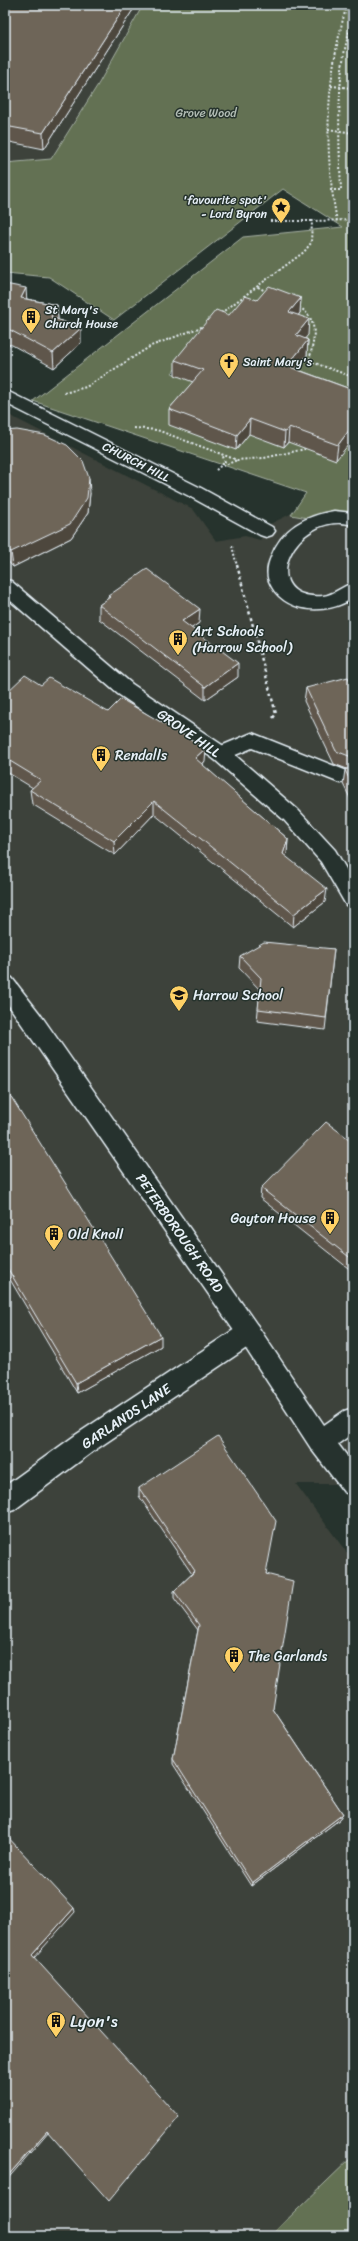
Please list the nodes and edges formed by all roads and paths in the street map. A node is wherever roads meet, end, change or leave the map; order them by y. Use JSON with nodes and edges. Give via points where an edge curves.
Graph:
{"nodes":[{"id":1,"x":347,"y":5,"type":"edge"},
{"id":2,"x":353,"y":20,"type":"edge"},
{"id":3,"x":330,"y":86,"type":"junction"},
{"id":4,"x":341,"y":86,"type":"junction"},
{"id":5,"x":353,"y":88,"type":"edge"},
{"id":6,"x":328,"y":129,"type":"junction"},
{"id":7,"x":338,"y":129,"type":"junction"},
{"id":8,"x":353,"y":132,"type":"edge"},
{"id":9,"x":330,"y":190,"type":"junction"},
{"id":10,"x":353,"y":220,"type":"edge"},
{"id":11,"x":270,"y":221,"type":"dead end"},
{"id":12,"x":312,"y":221,"type":"junction"},
{"id":13,"x":337,"y":221,"type":"junction"},
{"id":14,"x":258,"y":286,"type":"junction"},
{"id":15,"x":269,"y":293,"type":"edge"},
{"id":16,"x":293,"y":304,"type":"edge"},
{"id":17,"x":215,"y":318,"type":"edge"},
{"id":18,"x":209,"y":322,"type":"edge"},
{"id":19,"x":353,"y":377,"type":"edge"},
{"id":20,"x":65,"y":393,"type":"junction"},
{"id":21,"x":62,"y":394,"type":"dead end"},
{"id":22,"x":5,"y":396,"type":"edge"},
{"id":23,"x":69,"y":396,"type":"dead end"},
{"id":24,"x":130,"y":426,"type":"dead end"},
{"id":25,"x":305,"y":449,"type":"edge"},
{"id":26,"x":237,"y":460,"type":"junction"},
{"id":27,"x":223,"y":466,"type":"dead end"},
{"id":28,"x":234,"y":514,"type":"junction"},
{"id":29,"x":353,"y":519,"type":"edge"},
{"id":30,"x":288,"y":540,"type":"junction"},
{"id":31,"x":5,"y":586,"type":"edge"},
{"id":32,"x":353,"y":588,"type":"edge"},
{"id":33,"x":276,"y":714,"type":"dead end"},
{"id":34,"x":221,"y":754,"type":"junction"},
{"id":35,"x":340,"y":776,"type":"dead end"},
{"id":36,"x":353,"y":898,"type":"edge"},
{"id":37,"x":5,"y":984,"type":"edge"},
{"id":38,"x":249,"y":1334,"type":"junction"},
{"id":39,"x":353,"y":1420,"type":"edge"},
{"id":40,"x":321,"y":1442,"type":"junction"},
{"id":41,"x":353,"y":1484,"type":"edge"},
{"id":42,"x":5,"y":1501,"type":"edge"}],
"edges":[{"from":1,"to":3,"type":"path","via":[[339,30]]},
{"from":2,"to":4,"type":"path","via":[[348,31]]},
{"from":3,"to":4,"type":"path"},
{"from":3,"to":6,"type":"path"},
{"from":4,"to":5,"type":"path"},
{"from":4,"to":7,"type":"path"},
{"from":6,"to":7,"type":"path"},
{"from":6,"to":9,"type":"path"},
{"from":7,"to":8,"type":"path"},
{"from":7,"to":9,"type":"path","via":[[340,190]]},
{"from":9,"to":13,"type":"path"},
{"from":10,"to":13,"type":"path"},
{"from":11,"to":12,"type":"path"},
{"from":12,"to":13,"type":"path"},
{"from":12,"to":14,"type":"path","via":[[311,243],[304,252]]},
{"from":14,"to":15,"type":"path"},
{"from":14,"to":17,"type":"path"},
{"from":16,"to":19,"type":"path","via":[[308,311],[315,325],[309,361]]},
{"from":18,"to":20,"type":"path","via":[[203,327],[151,346],[86,386]]},
{"from":20,"to":21,"type":"path"},
{"from":20,"to":23,"type":"path"},
{"from":22,"to":28,"type":"street","name":"CHURCH HILL"},
{"from":24,"to":26,"type":"path","via":[[142,430],[157,430]]},
{"from":25,"to":26,"type":"path","via":[[264,458]]},
{"from":26,"to":27,"type":"path"},
{"from":28,"to":30,"type":"street","name":"CHURCH HILL"},
{"from":28,"to":33,"type":"path","via":[[231,541]]},
{"from":29,"to":30,"type":"street","via":[[326,519],[301,527]]},
{"from":30,"to":32,"type":"street","via":[[277,559],[276,578],[285,593],[305,603],[326,603],[347,594]]},
{"from":31,"to":34,"type":"street","name":"GROVE HILL","via":[[125,689]]},
{"from":34,"to":35,"type":"street","via":[[252,740]]},
{"from":34,"to":36,"type":"street","name":"GROVE HILL","via":[[291,815],[328,856]]},
{"from":37,"to":38,"type":"street","name":"PETERBOROUGH ROAD"},
{"from":38,"to":40,"type":"street","name":"PETERBOROUGH ROAD"},
{"from":38,"to":42,"type":"street","name":"GARLANDS LANE","via":[[86,1442]]},
{"from":39,"to":40,"type":"street"},
{"from":40,"to":41,"type":"street","name":"PETERBOROUGH ROAD"}]}
